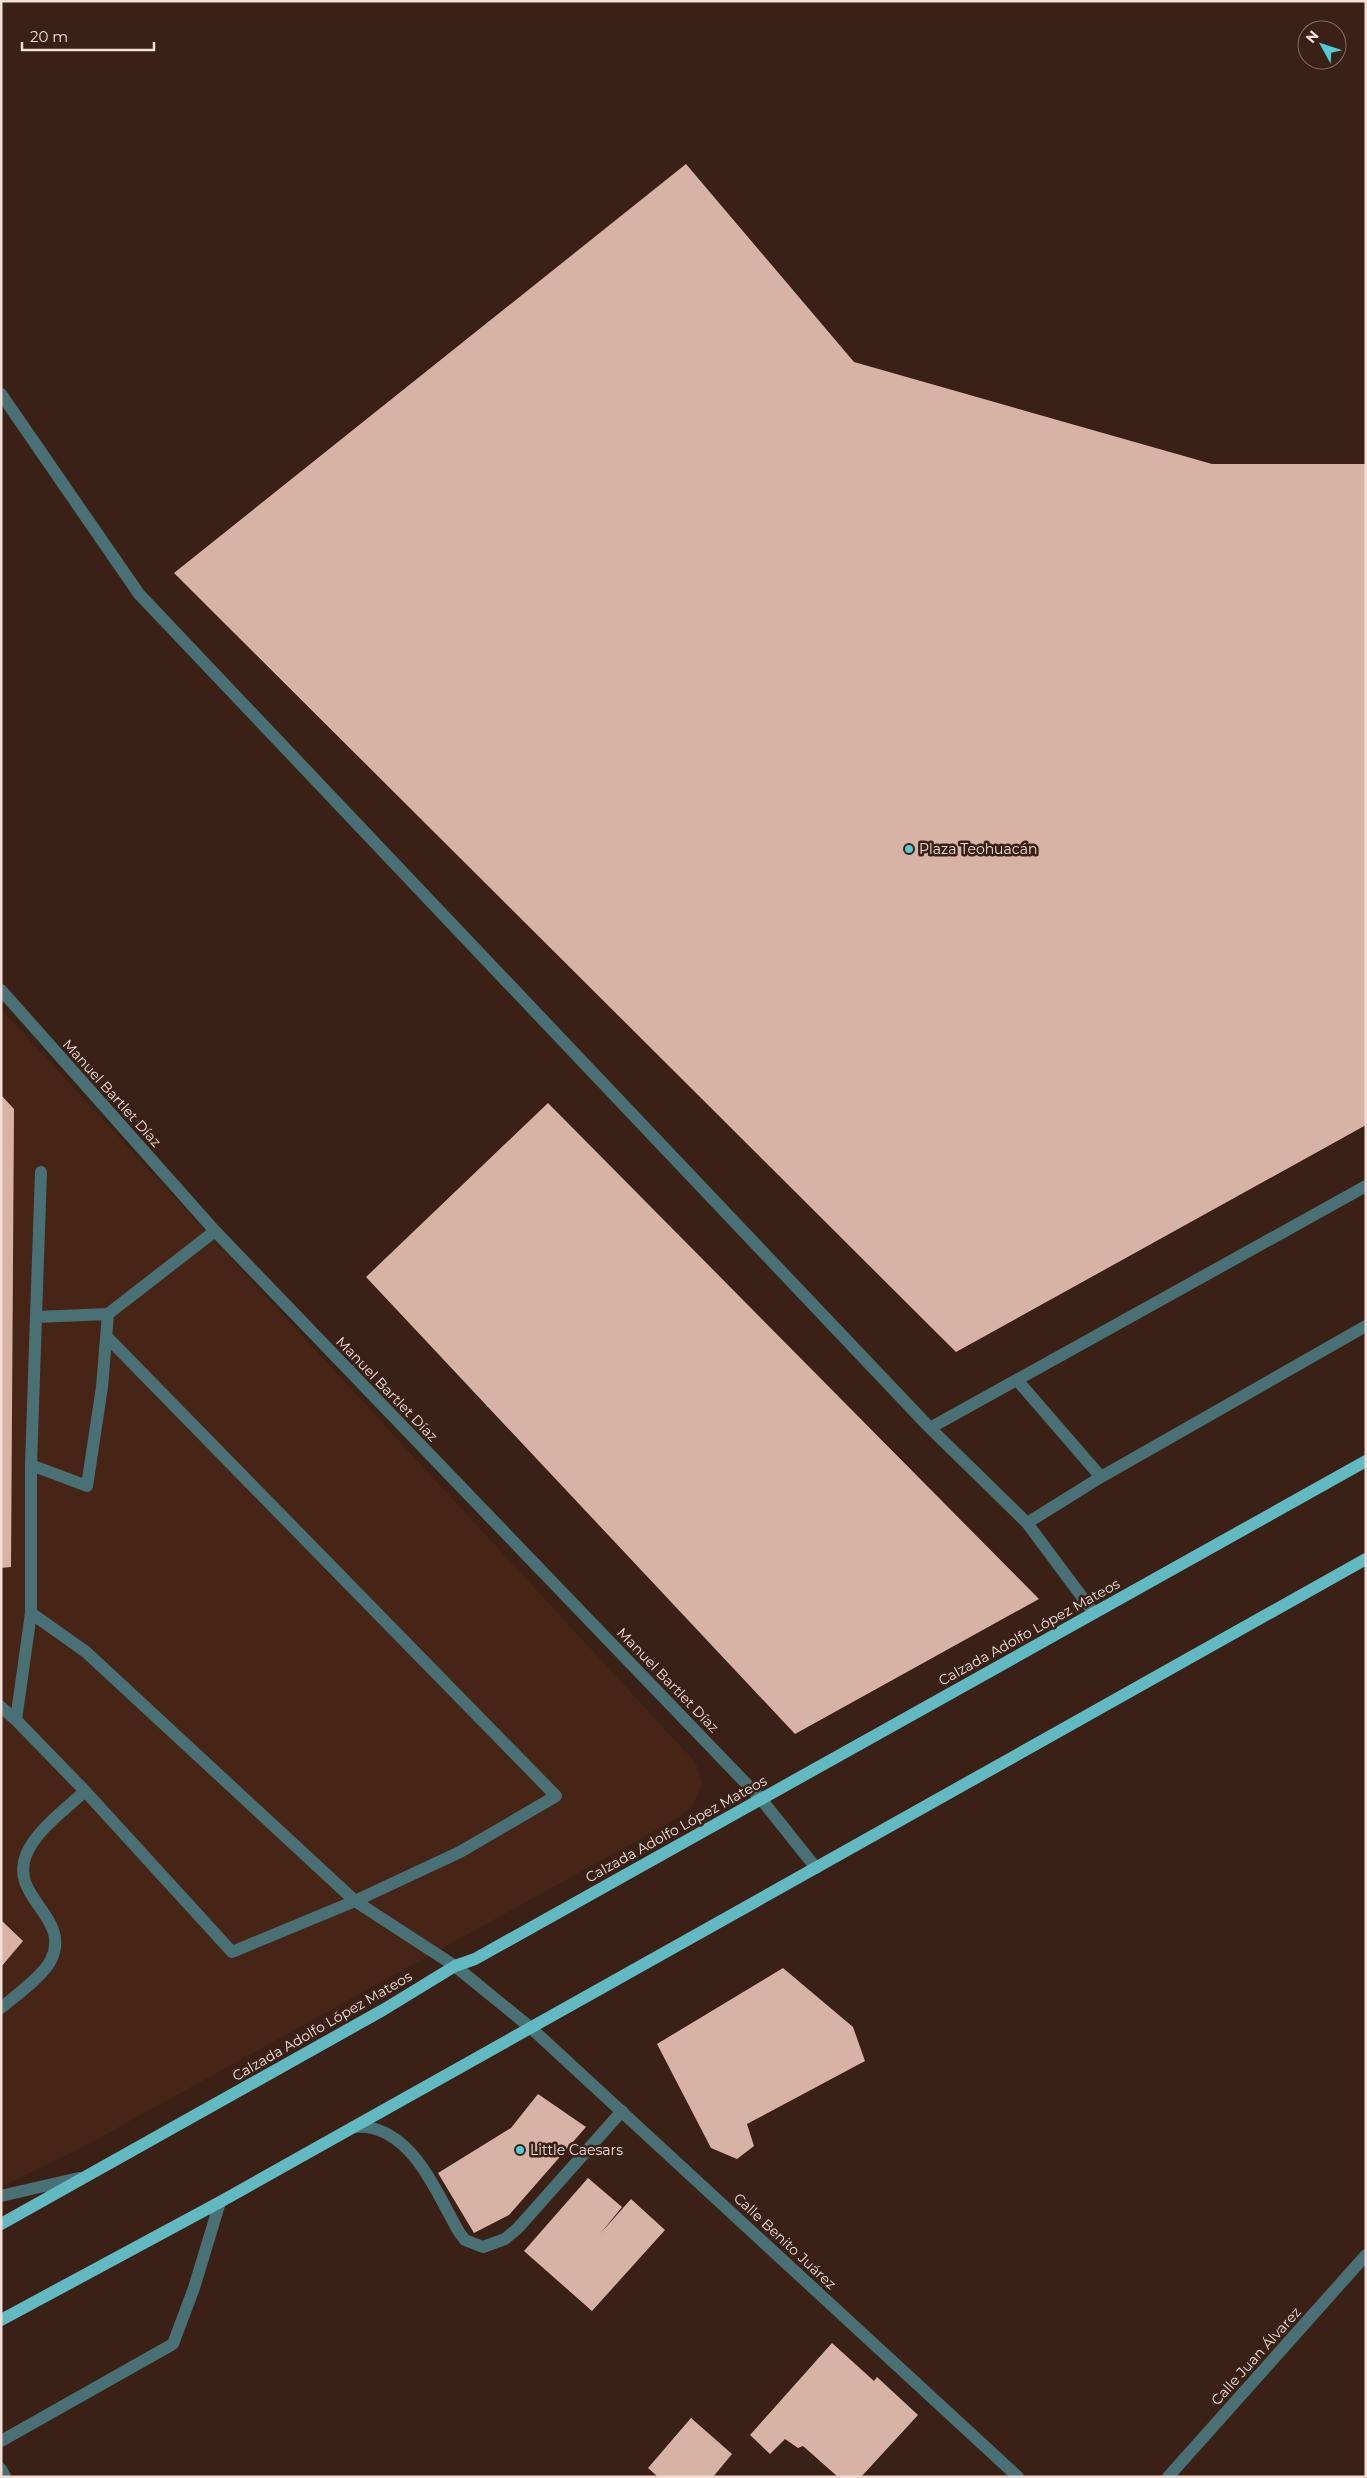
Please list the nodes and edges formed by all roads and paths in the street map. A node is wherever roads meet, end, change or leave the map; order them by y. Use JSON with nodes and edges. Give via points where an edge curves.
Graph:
{"nodes":[{"id":1,"x":1,"y":394,"type":"edge"},
{"id":2,"x":1,"y":990,"type":"edge"},
{"id":3,"x":41,"y":1172,"type":"dead end"},
{"id":4,"x":1366,"y":1186,"type":"edge"},
{"id":5,"x":215,"y":1231,"type":"junction"},
{"id":6,"x":108,"y":1314,"type":"junction"},
{"id":7,"x":36,"y":1317,"type":"junction"},
{"id":8,"x":1366,"y":1326,"type":"edge"},
{"id":9,"x":108,"y":1338,"type":"junction"},
{"id":10,"x":1017,"y":1380,"type":"junction"},
{"id":11,"x":930,"y":1428,"type":"junction"},
{"id":12,"x":1366,"y":1462,"type":"edge"},
{"id":13,"x":31,"y":1465,"type":"junction"},
{"id":14,"x":1101,"y":1477,"type":"junction"},
{"id":15,"x":1027,"y":1523,"type":"junction"},
{"id":16,"x":1366,"y":1559,"type":"edge"},
{"id":17,"x":31,"y":1613,"type":"junction"},
{"id":18,"x":1094,"y":1613,"type":"junction"},
{"id":19,"x":1,"y":1707,"type":"edge"},
{"id":20,"x":16,"y":1720,"type":"junction"},
{"id":21,"x":85,"y":1791,"type":"junction"},
{"id":22,"x":762,"y":1799,"type":"junction"},
{"id":23,"x":816,"y":1868,"type":"junction"},
{"id":24,"x":355,"y":1901,"type":"junction"},
{"id":25,"x":455,"y":1966,"type":"junction"},
{"id":26,"x":1,"y":2008,"type":"edge"},
{"id":27,"x":531,"y":2028,"type":"junction"},
{"id":28,"x":622,"y":2111,"type":"junction"},
{"id":29,"x":353,"y":2127,"type":"junction"},
{"id":30,"x":86,"y":2177,"type":"junction"},
{"id":31,"x":1,"y":2196,"type":"edge"},
{"id":32,"x":220,"y":2202,"type":"junction"},
{"id":33,"x":1,"y":2224,"type":"edge"},
{"id":34,"x":1366,"y":2255,"type":"edge"},
{"id":35,"x":1,"y":2320,"type":"edge"},
{"id":36,"x":1,"y":2441,"type":"edge"},
{"id":37,"x":1,"y":2469,"type":"edge"},
{"id":38,"x":5,"y":2477,"type":"edge"},
{"id":39,"x":1018,"y":2477,"type":"edge"},
{"id":40,"x":1168,"y":2477,"type":"edge"}],
"edges":[{"from":1,"to":11,"type":"street","via":[[138,594]]},
{"from":2,"to":5,"type":"street","name":"Manuel Bartlet Díaz"},
{"from":3,"to":7,"type":"street"},
{"from":4,"to":10,"type":"street"},
{"from":5,"to":6,"type":"street"},
{"from":5,"to":22,"type":"street","name":"Manuel Bartlet Díaz"},
{"from":6,"to":7,"type":"street"},
{"from":6,"to":9,"type":"street"},
{"from":7,"to":13,"type":"street"},
{"from":8,"to":14,"type":"street"},
{"from":9,"to":13,"type":"street","via":[[87,1486]]},
{"from":9,"to":24,"type":"street","via":[[556,1796],[460,1852]]},
{"from":10,"to":11,"type":"street"},
{"from":10,"to":14,"type":"street"},
{"from":11,"to":15,"type":"street"},
{"from":12,"to":18,"type":"main road","name":"Calzada Adolfo López Mateos"},
{"from":13,"to":17,"type":"street"},
{"from":14,"to":15,"type":"street"},
{"from":15,"to":18,"type":"street"},
{"from":16,"to":23,"type":"main road"},
{"from":17,"to":20,"type":"street"},
{"from":17,"to":24,"type":"street","name":"Calle Benito Juárez","via":[[86,1652]]},
{"from":18,"to":22,"type":"main road","name":"Calzada Adolfo López Mateos"},
{"from":19,"to":20,"type":"street"},
{"from":20,"to":21,"type":"street"},
{"from":21,"to":24,"type":"street","via":[[232,1952]]},
{"from":21,"to":26,"type":"street","via":[[40,1834],[25,1856],[25,1884],[51,1920],[54,1948],[51,1960],[42,1971]]},
{"from":22,"to":23,"type":"street","name":"Manuel Bartlet Díaz"},
{"from":22,"to":25,"type":"main road","name":"Calzada Adolfo López Mateos","via":[[475,1959]]},
{"from":23,"to":27,"type":"main road"},
{"from":24,"to":25,"type":"street","name":"Calle Benito Juárez"},
{"from":25,"to":27,"type":"street","name":"Calle Benito Juárez"},
{"from":25,"to":30,"type":"main road","name":"Calzada Adolfo López Mateos"},
{"from":27,"to":28,"type":"street","name":"Calle Benito Juárez"},
{"from":27,"to":29,"type":"main road"},
{"from":28,"to":29,"type":"street","via":[[518,2228],[505,2239],[483,2247],[465,2240],[407,2148],[372,2127]]},
{"from":28,"to":39,"type":"street","name":"Calle Benito Juárez"},
{"from":29,"to":32,"type":"main road"},
{"from":30,"to":31,"type":"street"},
{"from":30,"to":33,"type":"main road","name":"Calzada Adolfo López Mateos"},
{"from":32,"to":35,"type":"main road"},
{"from":32,"to":36,"type":"street","via":[[173,2344]]},
{"from":34,"to":40,"type":"street","name":"Calle Juan Álvarez"},
{"from":37,"to":38,"type":"street"}]}
